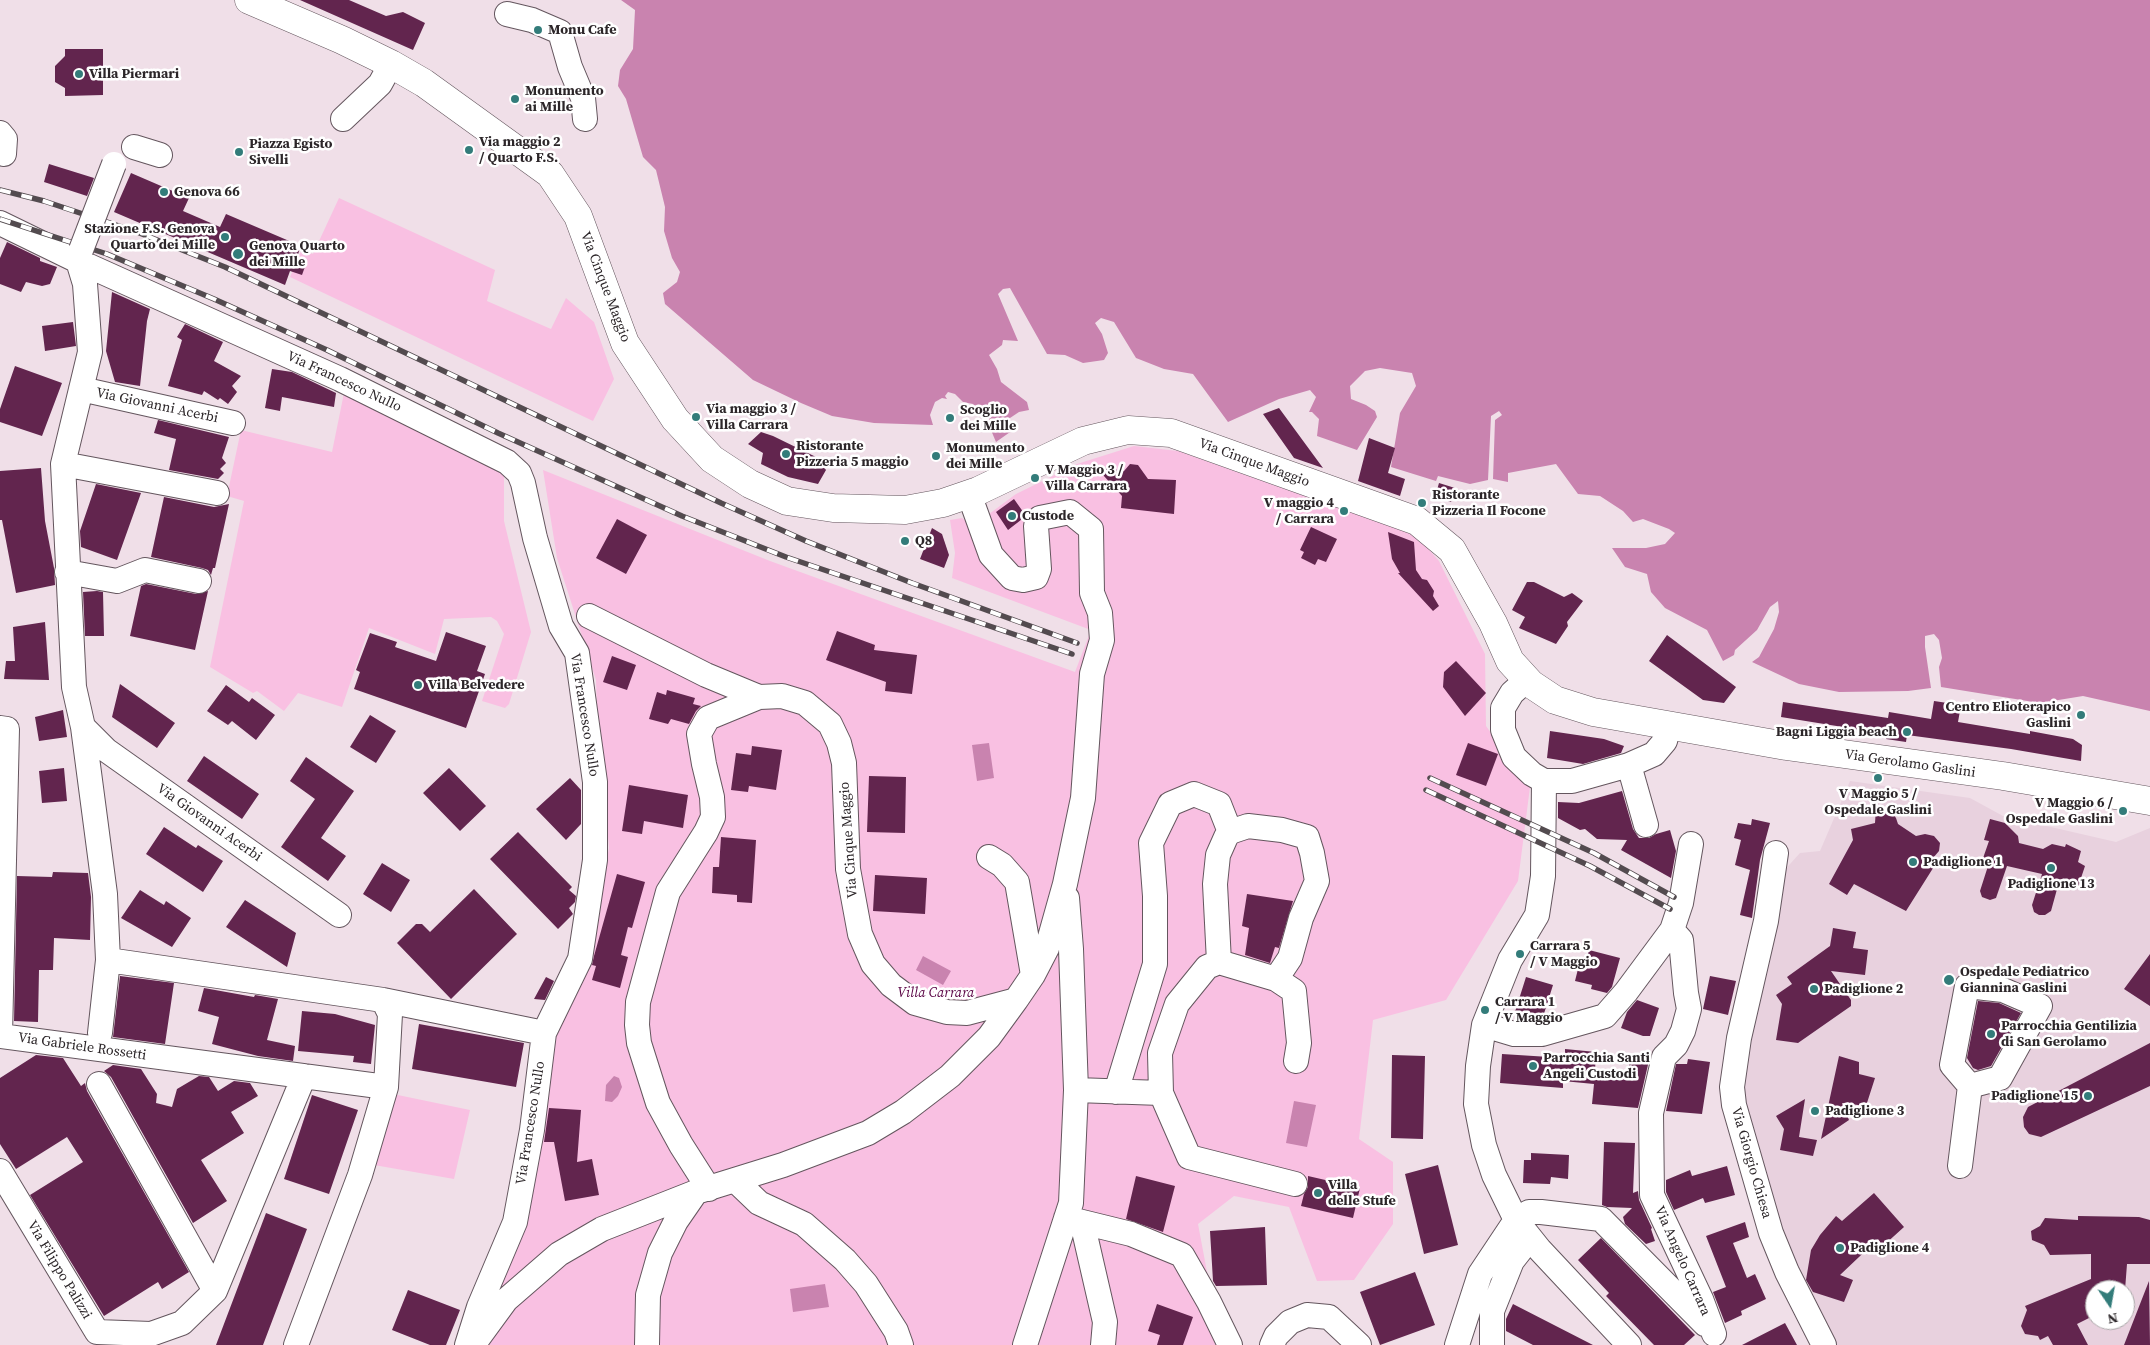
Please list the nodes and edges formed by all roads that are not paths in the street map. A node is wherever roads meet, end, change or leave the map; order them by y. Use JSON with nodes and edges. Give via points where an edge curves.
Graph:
{"nodes":[{"id":1,"x":249,"y":0,"type":"edge"},
{"id":2,"x":507,"y":14,"type":"dead end"},
{"id":3,"x":390,"y":64,"type":"junction"},
{"id":4,"x":343,"y":119,"type":"dead end"},
{"id":5,"x":585,"y":119,"type":"dead end"},
{"id":6,"x":134,"y":147,"type":"dead end"},
{"id":7,"x":160,"y":154,"type":"dead end"},
{"id":8,"x":114,"y":164,"type":"dead end"},
{"id":9,"x":0,"y":223,"type":"edge"},
{"id":10,"x":80,"y":255,"type":"junction"},
{"id":11,"x":81,"y":389,"type":"junction"},
{"id":12,"x":233,"y":422,"type":"dead end"},
{"id":13,"x":63,"y":464,"type":"junction"},
{"id":14,"x":218,"y":493,"type":"dead end"},
{"id":15,"x":969,"y":494,"type":"junction"},
{"id":16,"x":67,"y":572,"type":"junction"},
{"id":17,"x":199,"y":582,"type":"dead end"},
{"id":18,"x":589,"y":616,"type":"dead end"},
{"id":19,"x":1526,"y":684,"type":"junction"},
{"id":20,"x":759,"y":697,"type":"junction"},
{"id":21,"x":1669,"y":726,"type":"junction"},
{"id":22,"x":83,"y":727,"type":"junction"},
{"id":23,"x":0,"y":728,"type":"edge"},
{"id":24,"x":1628,"y":765,"type":"junction"},
{"id":25,"x":1544,"y":781,"type":"junction"},
{"id":26,"x":2150,"y":801,"type":"edge"},
{"id":27,"x":1646,"y":825,"type":"dead end"},
{"id":28,"x":1230,"y":832,"type":"junction"},
{"id":29,"x":1691,"y":844,"type":"dead end"},
{"id":30,"x":1776,"y":853,"type":"dead end"},
{"id":31,"x":989,"y":857,"type":"dead end"},
{"id":32,"x":1066,"y":884,"type":"junction"},
{"id":33,"x":339,"y":915,"type":"dead end"},
{"id":34,"x":1672,"y":930,"type":"junction"},
{"id":35,"x":108,"y":960,"type":"junction"},
{"id":36,"x":1219,"y":962,"type":"junction"},
{"id":37,"x":1033,"y":975,"type":"junction"},
{"id":38,"x":1276,"y":979,"type":"junction"},
{"id":39,"x":383,"y":1000,"type":"junction"},
{"id":40,"x":1016,"y":1000,"type":"junction"},
{"id":41,"x":1484,"y":1025,"type":"junction"},
{"id":42,"x":100,"y":1033,"type":"dead end"},
{"id":43,"x":544,"y":1033,"type":"junction"},
{"id":44,"x":1296,"y":1061,"type":"dead end"},
{"id":45,"x":304,"y":1076,"type":"junction"},
{"id":46,"x":99,"y":1084,"type":"dead end"},
{"id":47,"x":1970,"y":1086,"type":"dead end"},
{"id":48,"x":386,"y":1087,"type":"junction"},
{"id":49,"x":1076,"y":1090,"type":"junction"},
{"id":50,"x":1116,"y":1092,"type":"junction"},
{"id":51,"x":1161,"y":1094,"type":"junction"},
{"id":52,"x":1960,"y":1166,"type":"dead end"},
{"id":53,"x":0,"y":1171,"type":"edge"},
{"id":54,"x":736,"y":1181,"type":"junction"},
{"id":55,"x":1295,"y":1184,"type":"dead end"},
{"id":56,"x":703,"y":1190,"type":"junction"},
{"id":57,"x":1074,"y":1220,"type":"junction"},
{"id":58,"x":1523,"y":1229,"type":"junction"},
{"id":59,"x":215,"y":1292,"type":"junction"},
{"id":60,"x":1719,"y":1339,"type":"edge"},
{"id":61,"x":296,"y":1345,"type":"edge"},
{"id":62,"x":468,"y":1345,"type":"edge"},
{"id":63,"x":476,"y":1345,"type":"edge"},
{"id":64,"x":647,"y":1345,"type":"edge"},
{"id":65,"x":901,"y":1345,"type":"edge"},
{"id":66,"x":1025,"y":1345,"type":"edge"},
{"id":67,"x":1103,"y":1345,"type":"edge"},
{"id":68,"x":1230,"y":1345,"type":"edge"},
{"id":69,"x":1272,"y":1345,"type":"edge"},
{"id":70,"x":1359,"y":1345,"type":"edge"},
{"id":71,"x":1457,"y":1345,"type":"edge"},
{"id":72,"x":1492,"y":1345,"type":"edge"},
{"id":73,"x":1628,"y":1345,"type":"edge"},
{"id":74,"x":1824,"y":1345,"type":"edge"}],
"edges":[{"from":1,"to":3,"type":"main road","name":"Via Cinque Maggio"},
{"from":2,"to":5,"type":"street","via":[[560,32],[583,98]]},
{"from":3,"to":4,"type":"street","via":[[380,84]]},
{"from":3,"to":15,"type":"main road","name":"Via Cinque Maggio","via":[[424,83],[550,174],[578,216],[625,343],[675,418],[712,459],[750,484],[787,501],[833,508],[905,510]]},
{"from":6,"to":7,"type":"street"},
{"from":8,"to":10,"type":"street","bridge":true},
{"from":9,"to":10,"type":"street"},
{"from":10,"to":11,"type":"street","name":"Via Giovanni Acerbi","via":[[90,352]]},
{"from":10,"to":43,"type":"street","name":"Via Francesco Nullo","via":[[507,462],[519,474],[534,538],[561,626],[577,653],[595,782],[595,860],[580,959]]},
{"from":11,"to":12,"type":"street","name":"Via Giovanni Acerbi"},
{"from":11,"to":13,"type":"street","name":"Via Giovanni Acerbi"},
{"from":13,"to":14,"type":"street"},
{"from":13,"to":16,"type":"street","name":"Via Giovanni Acerbi"},
{"from":15,"to":19,"type":"main road","name":"Via Cinque Maggio","via":[[1083,441],[1128,430],[1171,433],[1416,521],[1452,550],[1493,623],[1510,661]]},
{"from":15,"to":32,"type":"street","via":[[991,555],[1012,578],[1036,577],[1039,569],[1036,526],[1040,518],[1070,512],[1091,529],[1092,593],[1100,613],[1102,640],[1092,674],[1083,798]]},
{"from":16,"to":17,"type":"street","via":[[117,581],[145,570]]},
{"from":16,"to":22,"type":"street","name":"Via Giovanni Acerbi","via":[[74,687]]},
{"from":18,"to":20,"type":"street","name":"Via Cinque Maggio","via":[[706,675]]},
{"from":19,"to":21,"type":"main road","name":"Via Cinque Maggio","via":[[1555,700],[1594,712]]},
{"from":19,"to":25,"type":"street","via":[[1512,693],[1503,708],[1503,730],[1514,758]]},
{"from":20,"to":40,"type":"street","name":"Via Cinque Maggio","via":[[782,696],[805,703],[830,724],[839,743],[844,763],[845,827],[854,905],[860,934],[873,964],[891,985],[914,1003],[946,1012],[967,1013]]},
{"from":20,"to":56,"type":"street","name":"Via Cinque Maggio","via":[[708,718],[699,734],[714,817],[668,892],[638,1002],[639,1042],[658,1103]]},
{"from":21,"to":24,"type":"street","via":[[1665,740],[1654,754]]},
{"from":21,"to":26,"type":"main road","name":"Via Gerolamo Gaslini"},
{"from":22,"to":33,"type":"street","name":"Via Giovanni Acerbi","via":[[106,750]]},
{"from":22,"to":35,"type":"street","name":"Via Giovanni Acerbi","via":[[105,894]]},
{"from":23,"to":45,"type":"street","name":"Via Gabriele Rossetti","via":[[8,729],[0,1036]]},
{"from":24,"to":25,"type":"street","via":[[1572,781]]},
{"from":24,"to":27,"type":"street"},
{"from":25,"to":41,"type":"street","via":[[1543,876],[1538,915],[1510,960]]},
{"from":28,"to":36,"type":"street","via":[[1218,855],[1215,884]]},
{"from":28,"to":38,"type":"street","via":[[1248,826],[1282,830],[1306,837],[1312,852],[1317,881],[1301,918],[1290,958]]},
{"from":28,"to":50,"type":"street","via":[[1219,804],[1194,794],[1170,804],[1151,843],[1155,964]]},
{"from":29,"to":34,"type":"street","via":[[1681,903]]},
{"from":30,"to":74,"type":"street","name":"Via Giorgio Chiesa","via":[[1766,921],[1739,1038],[1732,1087],[1734,1105],[1770,1233]]},
{"from":31,"to":37,"type":"street","via":[[1002,865],[1017,882]]},
{"from":32,"to":37,"type":"street","via":[[1047,948]]},
{"from":32,"to":49,"type":"street"},
{"from":34,"to":41,"type":"street","via":[[1606,1016],[1542,1034],[1514,1034]]},
{"from":34,"to":60,"type":"street","name":"Via Angelo Carrara","via":[[1681,940],[1690,1009],[1676,1044],[1664,1056],[1651,1113],[1652,1196]]},
{"from":35,"to":39,"type":"street"},
{"from":35,"to":42,"type":"street","name":"Via Giovanni Acerbi"},
{"from":36,"to":38,"type":"street"},
{"from":36,"to":51,"type":"street","via":[[1207,967],[1177,1004],[1160,1053]]},
{"from":37,"to":40,"type":"street"},
{"from":38,"to":44,"type":"street","via":[[1294,991],[1299,1043]]},
{"from":39,"to":43,"type":"street"},
{"from":39,"to":48,"type":"street","via":[[390,1014]]},
{"from":40,"to":54,"type":"street","via":[[989,1037],[950,1076],[903,1112],[868,1132]]},
{"from":41,"to":58,"type":"street","via":[[1476,1104],[1492,1167]]},
{"from":43,"to":62,"type":"street","name":"Via Francesco Nullo","via":[[532,1130],[515,1222],[479,1307]]},
{"from":45,"to":48,"type":"street","name":"Via Gabriele Rossetti"},
{"from":45,"to":59,"type":"street","name":"Via Filippo Palizzi"},
{"from":46,"to":59,"type":"street"},
{"from":47,"to":52,"type":"street"},
{"from":48,"to":61,"type":"street","via":[[360,1175]]},
{"from":49,"to":50,"type":"street"},
{"from":49,"to":57,"type":"street","via":[[1071,1203]]},
{"from":50,"to":51,"type":"street"},
{"from":51,"to":55,"type":"street","via":[[1188,1157]]},
{"from":53,"to":59,"type":"street","name":"Via Filippo Palizzi","via":[[97,1332],[151,1334],[182,1323]]},
{"from":54,"to":56,"type":"street"},
{"from":54,"to":65,"type":"street","via":[[760,1203],[804,1224],[845,1260],[866,1284],[896,1331]]},
{"from":56,"to":63,"type":"street","via":[[602,1229],[559,1254],[506,1300]]},
{"from":56,"to":64,"type":"street","via":[[676,1221],[660,1253],[648,1295]]},
{"from":57,"to":66,"type":"street"},
{"from":57,"to":67,"type":"street","via":[[1106,1322]]},
{"from":57,"to":68,"type":"street","via":[[1132,1234],[1182,1255]]},
{"from":58,"to":60,"type":"street","name":"Via Angelo Carrara","via":[[1529,1212],[1601,1219]]},
{"from":58,"to":71,"type":"street","via":[[1480,1274]]},
{"from":58,"to":72,"type":"street","via":[[1492,1311]]},
{"from":58,"to":73,"type":"street"},
{"from":69,"to":70,"type":"street","via":[[1290,1322],[1307,1315],[1329,1317]]}]}
